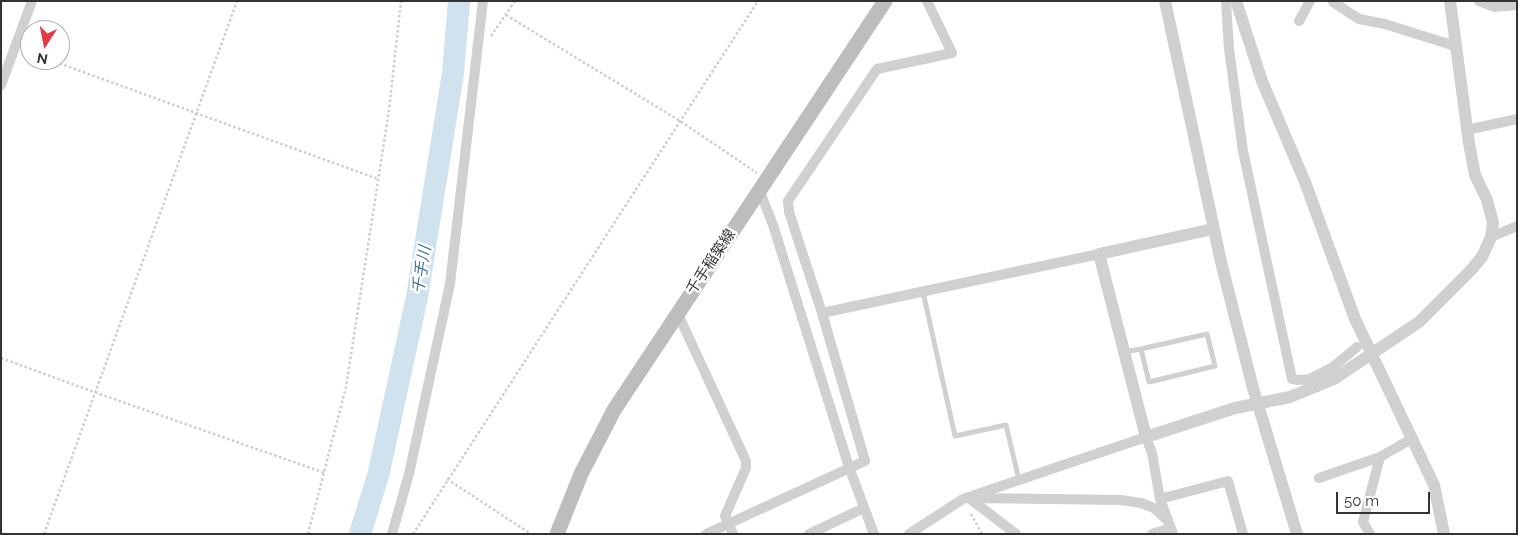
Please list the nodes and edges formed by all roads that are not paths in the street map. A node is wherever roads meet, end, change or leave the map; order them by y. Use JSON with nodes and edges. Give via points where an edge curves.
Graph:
{"nodes":[{"id":1,"x":32,"y":1,"type":"edge"},
{"id":2,"x":483,"y":1,"type":"edge"},
{"id":3,"x":885,"y":1,"type":"edge"},
{"id":4,"x":927,"y":1,"type":"edge"},
{"id":5,"x":1165,"y":1,"type":"edge"},
{"id":6,"x":1226,"y":1,"type":"edge"},
{"id":7,"x":1236,"y":1,"type":"edge"},
{"id":8,"x":1310,"y":1,"type":"edge"},
{"id":9,"x":1450,"y":1,"type":"edge"},
{"id":10,"x":1479,"y":1,"type":"edge"},
{"id":11,"x":1333,"y":2,"type":"edge"},
{"id":12,"x":1517,"y":5,"type":"edge"},
{"id":13,"x":1299,"y":21,"type":"dead end"},
{"id":14,"x":1455,"y":46,"type":"junction"},
{"id":15,"x":1,"y":85,"type":"edge"},
{"id":16,"x":1517,"y":119,"type":"edge"},
{"id":17,"x":1467,"y":130,"type":"junction"},
{"id":18,"x":763,"y":184,"type":"junction"},
{"id":19,"x":1517,"y":226,"type":"edge"},
{"id":20,"x":1214,"y":229,"type":"junction"},
{"id":21,"x":1491,"y":237,"type":"junction"},
{"id":22,"x":1099,"y":254,"type":"junction"},
{"id":23,"x":923,"y":292,"type":"junction"},
{"id":24,"x":677,"y":312,"type":"junction"},
{"id":25,"x":822,"y":313,"type":"junction"},
{"id":26,"x":1357,"y":347,"type":"dead end"},
{"id":27,"x":1141,"y":349,"type":"junction"},
{"id":28,"x":1124,"y":353,"type":"junction"},
{"id":29,"x":1372,"y":354,"type":"junction"},
{"id":30,"x":1146,"y":437,"type":"junction"},
{"id":31,"x":1413,"y":438,"type":"junction"},
{"id":32,"x":1380,"y":457,"type":"junction"},
{"id":33,"x":849,"y":466,"type":"junction"},
{"id":34,"x":1319,"y":478,"type":"dead end"},
{"id":35,"x":1019,"y":481,"type":"junction"},
{"id":36,"x":966,"y":499,"type":"junction"},
{"id":37,"x":1160,"y":499,"type":"junction"},
{"id":38,"x":864,"y":508,"type":"junction"},
{"id":39,"x":728,"y":523,"type":"junction"},
{"id":40,"x":1171,"y":528,"type":"edge"},
{"id":41,"x":392,"y":534,"type":"edge"},
{"id":42,"x":557,"y":534,"type":"edge"},
{"id":43,"x":706,"y":534,"type":"edge"},
{"id":44,"x":734,"y":534,"type":"edge"},
{"id":45,"x":809,"y":534,"type":"edge"},
{"id":46,"x":874,"y":534,"type":"edge"},
{"id":47,"x":909,"y":534,"type":"edge"},
{"id":48,"x":1016,"y":534,"type":"edge"},
{"id":49,"x":1152,"y":534,"type":"edge"},
{"id":50,"x":1243,"y":534,"type":"edge"},
{"id":51,"x":1297,"y":534,"type":"edge"},
{"id":52,"x":1370,"y":534,"type":"edge"},
{"id":53,"x":1444,"y":534,"type":"edge"}],
"edges":[{"from":1,"to":15,"type":"street"},
{"from":2,"to":41,"type":"street","via":[[450,284],[409,474]]},
{"from":3,"to":18,"type":"main road","name":"千手稲築線"},
{"from":4,"to":25,"type":"street","via":[[952,53],[877,68],[788,201]]},
{"from":5,"to":20,"type":"street"},
{"from":6,"to":26,"type":"street","via":[[1243,152],[1292,379],[1310,379],[1333,367]]},
{"from":7,"to":29,"type":"street","via":[[1262,81],[1305,182],[1355,319]]},
{"from":8,"to":13,"type":"street"},
{"from":9,"to":14,"type":"street"},
{"from":10,"to":12,"type":"street","via":[[1495,7]]},
{"from":11,"to":14,"type":"street","via":[[1359,19]]},
{"from":14,"to":17,"type":"street"},
{"from":16,"to":17,"type":"street"},
{"from":17,"to":21,"type":"street","via":[[1475,175],[1493,223]]},
{"from":18,"to":24,"type":"main road","name":"千手稲築線"},
{"from":18,"to":33,"type":"street"},
{"from":19,"to":21,"type":"street"},
{"from":20,"to":22,"type":"street"},
{"from":20,"to":51,"type":"street","via":[[1253,388]]},
{"from":21,"to":29,"type":"street","via":[[1472,270],[1419,322]]},
{"from":22,"to":23,"type":"street"},
{"from":22,"to":28,"type":"street"},
{"from":23,"to":25,"type":"street"},
{"from":23,"to":35,"type":"lane","via":[[955,436],[1006,425]]},
{"from":24,"to":39,"type":"street","via":[[746,461],[725,516]]},
{"from":24,"to":42,"type":"main road","name":"千手稲築線","via":[[614,410],[581,474]]},
{"from":25,"to":33,"type":"street","via":[[865,461]]},
{"from":27,"to":27,"type":"lane","via":[[1207,334],[1215,366],[1149,382]]},
{"from":27,"to":28,"type":"lane"},
{"from":28,"to":30,"type":"street"},
{"from":29,"to":30,"type":"street","via":[[1334,379],[1290,397],[1235,408]]},
{"from":29,"to":31,"type":"street"},
{"from":30,"to":35,"type":"street"},
{"from":30,"to":37,"type":"street"},
{"from":31,"to":32,"type":"street"},
{"from":31,"to":53,"type":"street","via":[[1434,485]]},
{"from":32,"to":34,"type":"street"},
{"from":32,"to":52,"type":"street","via":[[1363,522]]},
{"from":33,"to":38,"type":"street"},
{"from":33,"to":39,"type":"street"},
{"from":35,"to":36,"type":"street"},
{"from":36,"to":40,"type":"street","via":[[1121,500],[1154,508]]},
{"from":36,"to":47,"type":"street"},
{"from":36,"to":48,"type":"street"},
{"from":37,"to":40,"type":"street"},
{"from":37,"to":50,"type":"street","via":[[1228,481]]},
{"from":38,"to":45,"type":"street"},
{"from":38,"to":46,"type":"street"},
{"from":39,"to":43,"type":"street"},
{"from":39,"to":44,"type":"street"},
{"from":40,"to":49,"type":"street"}]}
